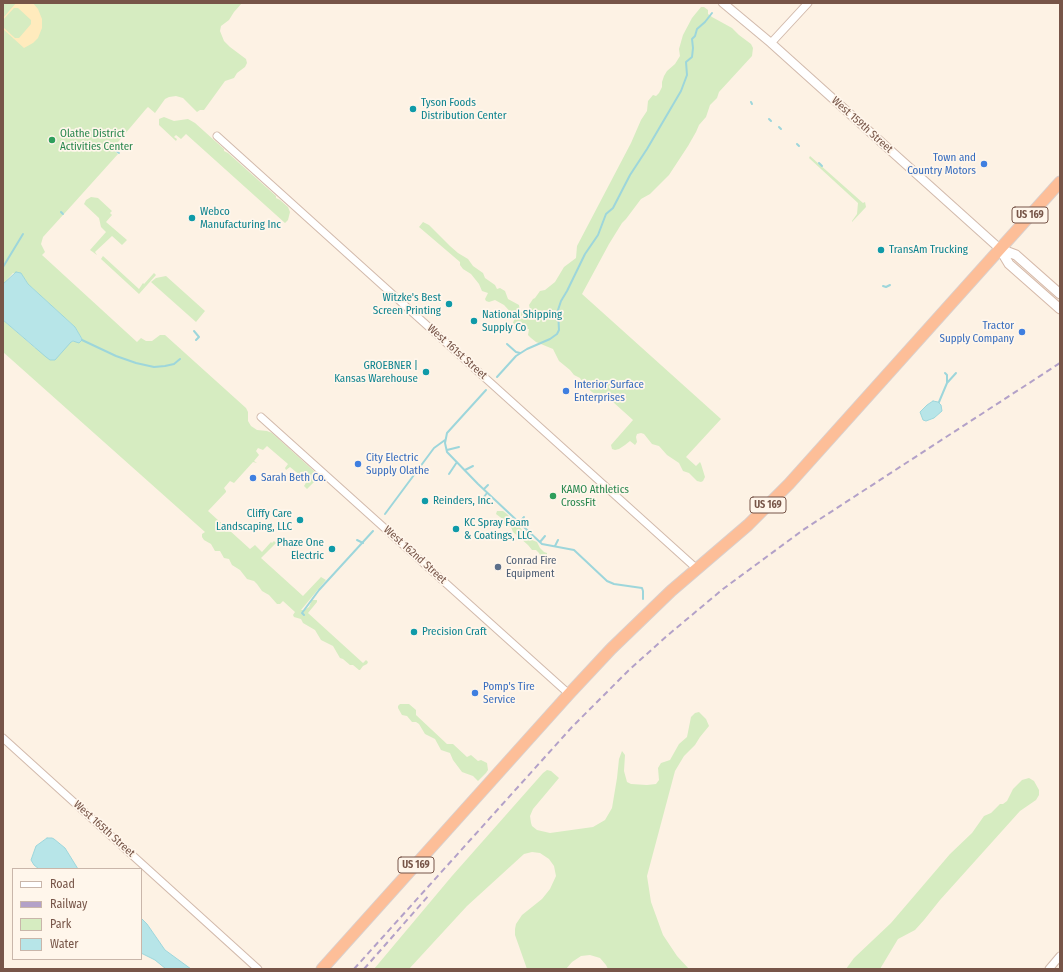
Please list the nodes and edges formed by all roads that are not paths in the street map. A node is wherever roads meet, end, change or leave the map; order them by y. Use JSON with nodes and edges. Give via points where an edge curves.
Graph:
{"nodes":[{"id":1,"x":723,"y":3,"type":"edge"},
{"id":2,"x":808,"y":3,"type":"edge"},
{"id":3,"x":771,"y":43,"type":"junction"},
{"id":4,"x":217,"y":136,"type":"dead end"},
{"id":5,"x":1060,"y":182,"type":"edge"},
{"id":6,"x":1000,"y":249,"type":"junction"},
{"id":7,"x":1060,"y":294,"type":"edge"},
{"id":8,"x":1060,"y":309,"type":"edge"},
{"id":9,"x":260,"y":417,"type":"dead end"},
{"id":10,"x":697,"y":569,"type":"junction"},
{"id":11,"x":569,"y":694,"type":"junction"},
{"id":12,"x":3,"y":738,"type":"edge"},
{"id":13,"x":1060,"y":956,"type":"edge"},
{"id":14,"x":258,"y":969,"type":"edge"},
{"id":15,"x":322,"y":969,"type":"edge"},
{"id":16,"x":1049,"y":969,"type":"edge"}],
"edges":[{"from":1,"to":3,"type":"street","name":"West 159th Street"},
{"from":2,"to":3,"type":"street"},
{"from":3,"to":6,"type":"street","name":"West 159th Street"},
{"from":4,"to":10,"type":"street","name":"West 161st Street"},
{"from":5,"to":6,"type":"highway","number":"US 169"},
{"from":6,"to":7,"type":"main road","name":"West 159th Street","via":[[1016,255]]},
{"from":6,"to":8,"type":"main road","name":"West 159th Street","via":[[1009,264]]},
{"from":6,"to":10,"type":"highway","number":"US 169","via":[[789,484],[748,525]]},
{"from":9,"to":11,"type":"street","name":"West 162nd Street"},
{"from":10,"to":11,"type":"highway","number":"US 169","via":[[622,639]]},
{"from":11,"to":15,"type":"highway","number":"US 169"},
{"from":12,"to":14,"type":"street","name":"West 165th Street"},
{"from":13,"to":16,"type":"street"}]}
